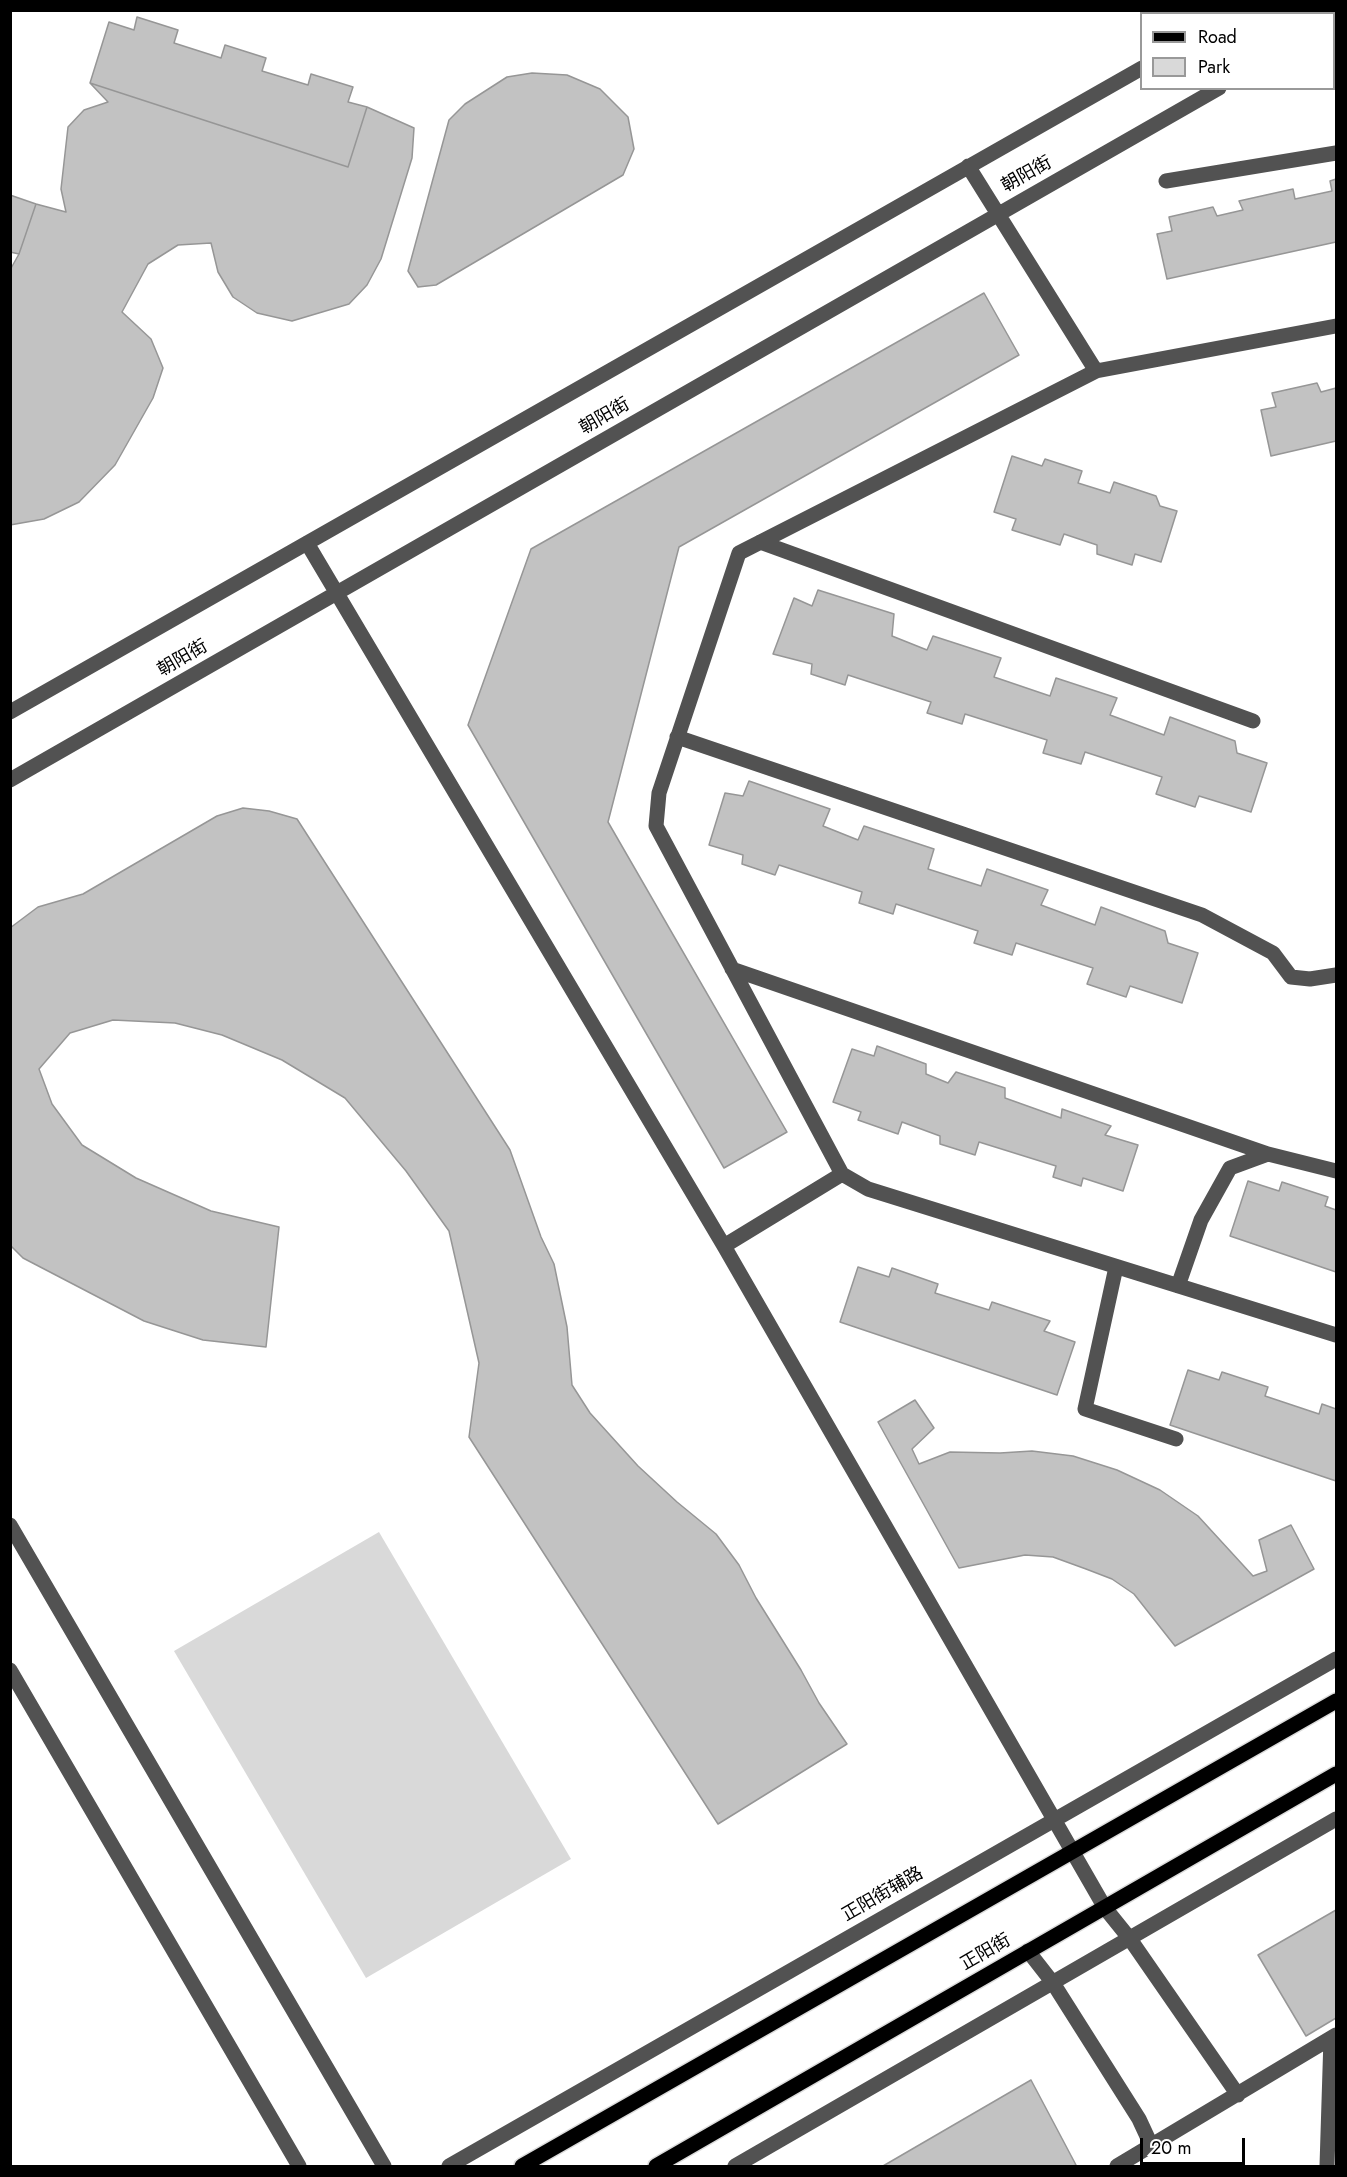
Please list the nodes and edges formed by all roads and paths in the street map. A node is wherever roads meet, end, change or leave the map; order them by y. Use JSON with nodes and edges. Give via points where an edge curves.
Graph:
{"nodes":[{"id":1,"x":1140,"y":69,"type":"edge"},
{"id":2,"x":1215,"y":90,"type":"edge"},
{"id":3,"x":1336,"y":153,"type":"edge"},
{"id":4,"x":968,"y":166,"type":"junction"},
{"id":5,"x":1166,"y":181,"type":"dead end"},
{"id":6,"x":997,"y":214,"type":"junction"},
{"id":7,"x":1336,"y":326,"type":"edge"},
{"id":8,"x":1096,"y":371,"type":"junction"},
{"id":9,"x":760,"y":542,"type":"junction"},
{"id":10,"x":307,"y":543,"type":"junction"},
{"id":11,"x":337,"y":593,"type":"junction"},
{"id":12,"x":10,"y":712,"type":"edge"},
{"id":13,"x":1253,"y":721,"type":"dead end"},
{"id":14,"x":678,"y":737,"type":"junction"},
{"id":15,"x":10,"y":780,"type":"edge"},
{"id":16,"x":732,"y":969,"type":"junction"},
{"id":17,"x":1336,"y":975,"type":"edge"},
{"id":18,"x":1268,"y":1154,"type":"junction"},
{"id":19,"x":1336,"y":1171,"type":"edge"},
{"id":20,"x":842,"y":1173,"type":"junction"},
{"id":21,"x":724,"y":1246,"type":"junction"},
{"id":22,"x":1116,"y":1267,"type":"junction"},
{"id":23,"x":1179,"y":1286,"type":"junction"},
{"id":24,"x":1336,"y":1335,"type":"edge"},
{"id":25,"x":1176,"y":1439,"type":"dead end"},
{"id":26,"x":10,"y":1525,"type":"edge"},
{"id":27,"x":1336,"y":1659,"type":"edge"},
{"id":28,"x":10,"y":1670,"type":"edge"},
{"id":29,"x":1336,"y":1701,"type":"edge"},
{"id":30,"x":1336,"y":1774,"type":"edge"},
{"id":31,"x":1336,"y":1819,"type":"edge"},
{"id":32,"x":1055,"y":1820,"type":"junction"},
{"id":33,"x":1072,"y":1851,"type":"junction"},
{"id":34,"x":1105,"y":1908,"type":"junction"},
{"id":35,"x":1130,"y":1939,"type":"junction"},
{"id":36,"x":1028,"y":1951,"type":"junction"},
{"id":37,"x":1053,"y":1983,"type":"junction"},
{"id":38,"x":1334,"y":2037,"type":"edge"},
{"id":39,"x":1238,"y":2095,"type":"junction"},
{"id":40,"x":1152,"y":2146,"type":"junction"},
{"id":41,"x":300,"y":2166,"type":"edge"},
{"id":42,"x":384,"y":2166,"type":"edge"},
{"id":43,"x":449,"y":2166,"type":"edge"},
{"id":44,"x":522,"y":2166,"type":"edge"},
{"id":45,"x":656,"y":2166,"type":"edge"},
{"id":46,"x":735,"y":2166,"type":"edge"},
{"id":47,"x":1117,"y":2166,"type":"edge"},
{"id":48,"x":1327,"y":2166,"type":"edge"}],
"edges":[{"from":1,"to":4,"type":"street","name":"朝阳街"},
{"from":2,"to":6,"type":"street","name":"朝阳街"},
{"from":3,"to":5,"type":"street"},
{"from":4,"to":6,"type":"street"},
{"from":4,"to":10,"type":"street","name":"朝阳街"},
{"from":6,"to":8,"type":"street"},
{"from":6,"to":11,"type":"street","name":"朝阳街"},
{"from":7,"to":8,"type":"street"},
{"from":8,"to":9,"type":"street"},
{"from":9,"to":13,"type":"street"},
{"from":9,"to":14,"type":"street","via":[[739,553]]},
{"from":10,"to":11,"type":"street"},
{"from":10,"to":12,"type":"street","name":"朝阳街"},
{"from":11,"to":15,"type":"street","name":"朝阳街"},
{"from":11,"to":21,"type":"street"},
{"from":14,"to":16,"type":"street","via":[[659,793],[656,826]]},
{"from":14,"to":17,"type":"street","via":[[1202,915],[1273,953],[1291,977]]},
{"from":16,"to":18,"type":"street"},
{"from":16,"to":20,"type":"street"},
{"from":18,"to":19,"type":"street"},
{"from":18,"to":23,"type":"street","via":[[1230,1168],[1201,1220]]},
{"from":20,"to":21,"type":"street"},
{"from":20,"to":22,"type":"street","via":[[868,1189]]},
{"from":21,"to":32,"type":"street"},
{"from":22,"to":23,"type":"street"},
{"from":22,"to":25,"type":"street","via":[[1085,1409]]},
{"from":23,"to":24,"type":"street"},
{"from":26,"to":42,"type":"street"},
{"from":27,"to":32,"type":"street","name":"正阳街辅路"},
{"from":28,"to":41,"type":"street"},
{"from":29,"to":33,"type":"main road"},
{"from":30,"to":34,"type":"main road","name":"正阳街"},
{"from":31,"to":35,"type":"street"},
{"from":32,"to":33,"type":"street"},
{"from":32,"to":43,"type":"street","name":"正阳街辅路"},
{"from":33,"to":34,"type":"street"},
{"from":33,"to":44,"type":"main road"},
{"from":34,"to":35,"type":"street"},
{"from":34,"to":36,"type":"main road","name":"正阳街"},
{"from":35,"to":37,"type":"street"},
{"from":35,"to":39,"type":"street"},
{"from":36,"to":37,"type":"street"},
{"from":36,"to":45,"type":"main road","name":"正阳街"},
{"from":37,"to":40,"type":"street"},
{"from":37,"to":46,"type":"street"},
{"from":38,"to":39,"type":"street"},
{"from":38,"to":48,"type":"street"},
{"from":39,"to":40,"type":"street"},
{"from":40,"to":47,"type":"street"}]}
